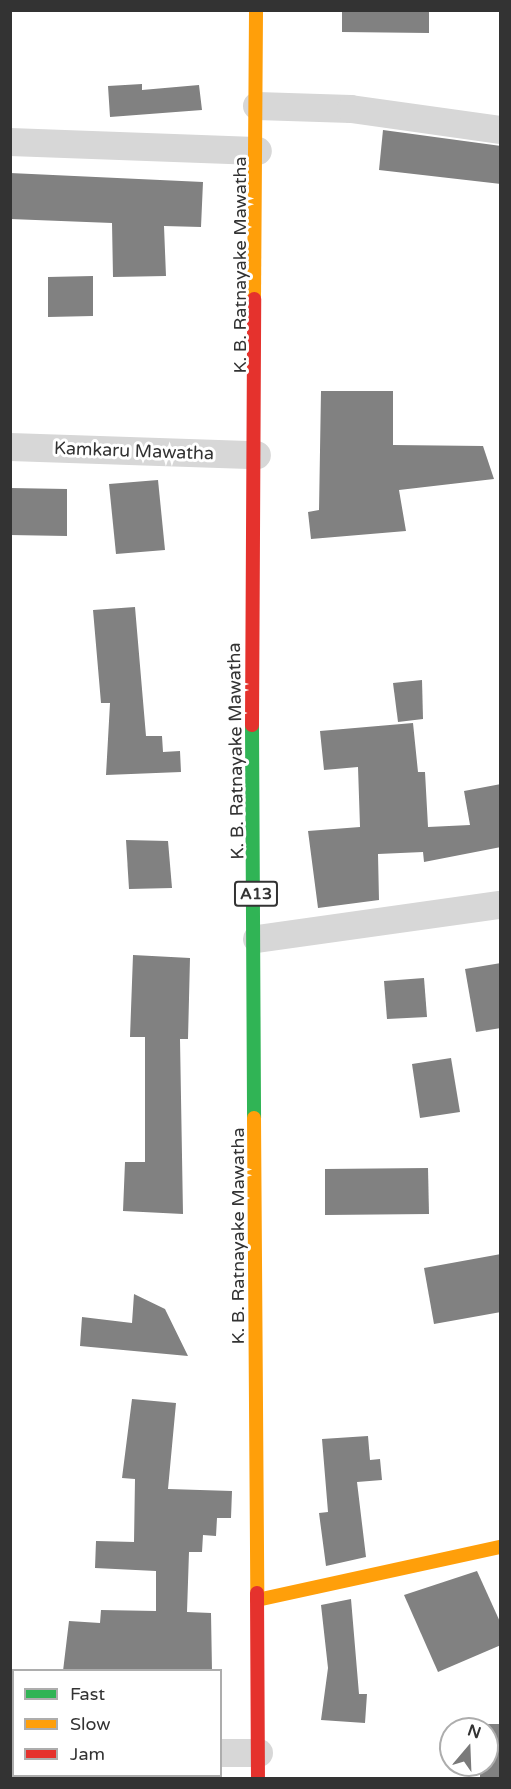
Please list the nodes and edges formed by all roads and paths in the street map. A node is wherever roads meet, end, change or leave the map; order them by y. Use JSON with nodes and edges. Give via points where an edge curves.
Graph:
{"nodes":[{"id":1,"x":256,"y":10,"type":"edge"},
{"id":2,"x":257,"y":105,"type":"junction"},
{"id":3,"x":501,"y":130,"type":"edge"},
{"id":4,"x":10,"y":142,"type":"edge"},
{"id":5,"x":258,"y":151,"type":"junction"},
{"id":6,"x":10,"y":447,"type":"edge"},
{"id":7,"x":257,"y":455,"type":"junction"},
{"id":8,"x":501,"y":905,"type":"edge"},
{"id":9,"x":257,"y":939,"type":"junction"},
{"id":10,"x":501,"y":1547,"type":"edge"},
{"id":11,"x":257,"y":1600,"type":"junction"},
{"id":12,"x":222,"y":1754,"type":"edge"},
{"id":13,"x":258,"y":1766,"type":"edge"}],
"edges":[{"from":1,"to":2,"type":"main road","name":"K. B. Ratnayake Mawatha","number":"A13"},
{"from":2,"to":3,"type":"street","via":[[351,109]]},
{"from":2,"to":5,"type":"main road","name":"K. B. Ratnayake Mawatha","number":"A13"},
{"from":4,"to":5,"type":"street"},
{"from":5,"to":7,"type":"main road","name":"K. B. Ratnayake Mawatha","number":"A13"},
{"from":6,"to":7,"type":"street","name":"Kamkaru Mawatha"},
{"from":7,"to":9,"type":"main road","name":"K. B. Ratnayake Mawatha","number":"A13","via":[[252,701]]},
{"from":8,"to":9,"type":"street"},
{"from":9,"to":11,"type":"main road","name":"K. B. Ratnayake Mawatha","number":"A13"},
{"from":10,"to":11,"type":"main road"},
{"from":11,"to":13,"type":"main road","name":"K. B. Ratnayake Mawatha","number":"A13"},
{"from":12,"to":13,"type":"street"}]}
